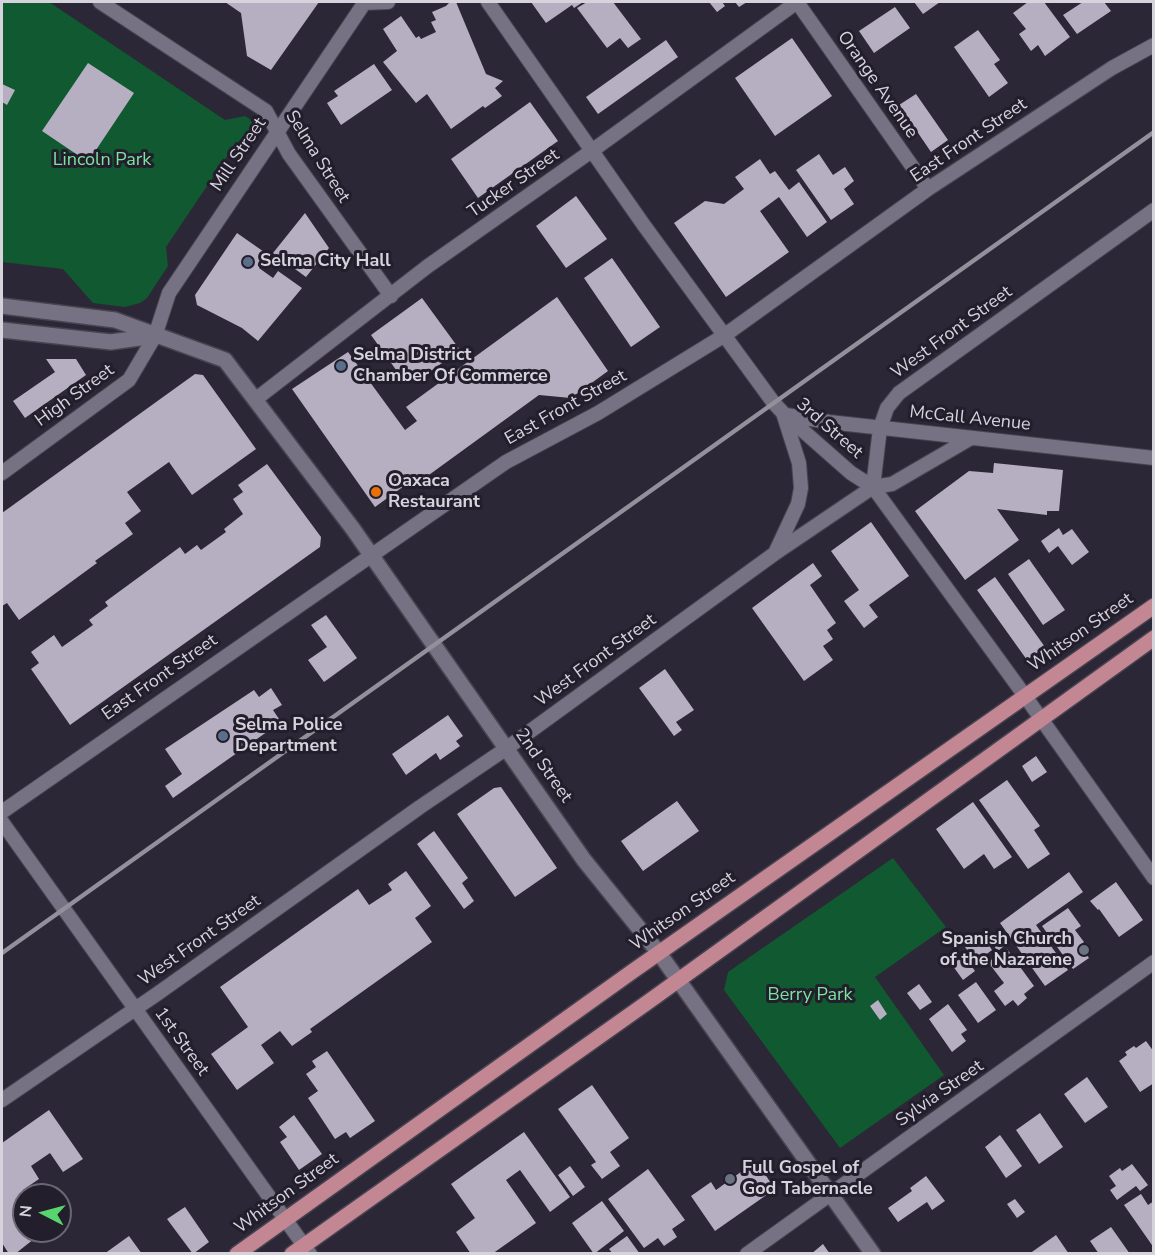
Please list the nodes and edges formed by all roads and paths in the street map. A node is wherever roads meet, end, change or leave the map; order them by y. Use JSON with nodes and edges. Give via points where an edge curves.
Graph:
{"nodes":[{"id":1,"x":100,"y":2,"type":"edge"},
{"id":2,"x":364,"y":2,"type":"edge"},
{"id":3,"x":388,"y":2,"type":"edge"},
{"id":4,"x":488,"y":2,"type":"edge"},
{"id":5,"x":797,"y":2,"type":"edge"},
{"id":6,"x":1154,"y":45,"type":"edge"},
{"id":7,"x":277,"y":129,"type":"junction"},
{"id":8,"x":593,"y":150,"type":"junction"},
{"id":9,"x":928,"y":189,"type":"junction"},
{"id":10,"x":1154,"y":210,"type":"edge"},
{"id":11,"x":391,"y":296,"type":"junction"},
{"id":12,"x":2,"y":306,"type":"edge"},
{"id":13,"x":2,"y":330,"type":"edge"},
{"id":14,"x":725,"y":335,"type":"junction"},
{"id":15,"x":155,"y":336,"type":"junction"},
{"id":16,"x":256,"y":399,"type":"junction"},
{"id":17,"x":784,"y":414,"type":"junction"},
{"id":18,"x":880,"y":428,"type":"junction"},
{"id":19,"x":971,"y":438,"type":"junction"},
{"id":20,"x":1154,"y":459,"type":"edge"},
{"id":21,"x":2,"y":473,"type":"edge"},
{"id":22,"x":873,"y":487,"type":"junction"},
{"id":23,"x":774,"y":554,"type":"junction"},
{"id":24,"x":371,"y":555,"type":"junction"},
{"id":25,"x":1154,"y":606,"type":"edge"},
{"id":26,"x":1154,"y":638,"type":"edge"},
{"id":27,"x":1025,"y":696,"type":"junction"},
{"id":28,"x":1041,"y":718,"type":"junction"},
{"id":29,"x":507,"y":748,"type":"junction"},
{"id":30,"x":2,"y":812,"type":"edge"},
{"id":31,"x":2,"y":822,"type":"edge"},
{"id":32,"x":1154,"y":878,"type":"edge"},
{"id":33,"x":659,"y":953,"type":"junction"},
{"id":34,"x":1154,"y":962,"type":"edge"},
{"id":35,"x":678,"y":980,"type":"junction"},
{"id":36,"x":135,"y":1009,"type":"junction"},
{"id":37,"x":2,"y":1101,"type":"edge"},
{"id":38,"x":831,"y":1193,"type":"junction"},
{"id":39,"x":285,"y":1219,"type":"junction"},
{"id":40,"x":302,"y":1251,"type":"edge"},
{"id":41,"x":237,"y":1254,"type":"edge"},
{"id":42,"x":747,"y":1254,"type":"edge"},
{"id":43,"x":873,"y":1254,"type":"edge"}],
"edges":[{"from":1,"to":7,"type":"street","name":"Selma Street","via":[[266,111]]},
{"from":2,"to":3,"type":"street"},
{"from":2,"to":7,"type":"street","name":"Mill Street"},
{"from":4,"to":8,"type":"street","name":"3rd Street"},
{"from":5,"to":8,"type":"street","name":"Tucker Street"},
{"from":5,"to":9,"type":"street","name":"Orange Avenue"},
{"from":6,"to":9,"type":"street","name":"East Front Street","via":[[1112,68]]},
{"from":7,"to":11,"type":"street","name":"Selma Street","via":[[308,182]]},
{"from":7,"to":15,"type":"street","name":"Mill Street","via":[[169,293]]},
{"from":8,"to":11,"type":"street","name":"Tucker Street"},
{"from":8,"to":14,"type":"street","name":"3rd Street"},
{"from":9,"to":14,"type":"street","name":"East Front Street"},
{"from":10,"to":18,"type":"street","name":"West Front Street","via":[[899,393],[887,408]]},
{"from":11,"to":16,"type":"street","name":"Tucker Street"},
{"from":12,"to":15,"type":"main road","via":[[115,320]]},
{"from":13,"to":15,"type":"main road","via":[[111,342]]},
{"from":14,"to":17,"type":"street","name":"3rd Street"},
{"from":14,"to":24,"type":"street","name":"East Front Street","via":[[598,413],[506,462]]},
{"from":15,"to":16,"type":"main road","name":"2nd Street","via":[[225,360]]},
{"from":15,"to":21,"type":"street","name":"High Street","via":[[129,380]]},
{"from":16,"to":24,"type":"main road","name":"2nd Street"},
{"from":17,"to":18,"type":"street","name":"McCall Avenue"},
{"from":17,"to":22,"type":"street","name":"3rd Street","via":[[851,473]]},
{"from":17,"to":23,"type":"street","via":[[799,463],[801,488],[798,504]]},
{"from":18,"to":19,"type":"street","name":"McCall Avenue"},
{"from":18,"to":22,"type":"street","name":"West Front Street"},
{"from":19,"to":20,"type":"street","name":"McCall Avenue"},
{"from":19,"to":22,"type":"street","via":[[892,484]]},
{"from":22,"to":23,"type":"street","name":"West Front Street"},
{"from":22,"to":27,"type":"street","name":"3rd Street"},
{"from":23,"to":29,"type":"street","name":"West Front Street"},
{"from":24,"to":29,"type":"main road","name":"2nd Street"},
{"from":24,"to":30,"type":"street","name":"East Front Street"},
{"from":25,"to":27,"type":"main road","name":"Whitson Street"},
{"from":26,"to":28,"type":"main road"},
{"from":27,"to":28,"type":"street","name":"3rd Street"},
{"from":27,"to":33,"type":"main road","name":"Whitson Street"},
{"from":28,"to":32,"type":"street","name":"3rd Street"},
{"from":28,"to":35,"type":"main road"},
{"from":29,"to":33,"type":"main road","name":"2nd Street","via":[[584,860]]},
{"from":29,"to":36,"type":"street","name":"West Front Street"},
{"from":31,"to":36,"type":"street","name":"1st Street"},
{"from":33,"to":35,"type":"main road","name":"2nd Street"},
{"from":33,"to":39,"type":"main road","name":"Whitson Street"},
{"from":34,"to":38,"type":"street","name":"Sylvia Street"},
{"from":35,"to":38,"type":"main road","name":"2nd Street"},
{"from":35,"to":40,"type":"main road"},
{"from":36,"to":37,"type":"street","name":"West Front Street"},
{"from":36,"to":39,"type":"street","name":"1st Street"},
{"from":38,"to":42,"type":"street","name":"Sylvia Street"},
{"from":38,"to":43,"type":"main road","name":"2nd Street"},
{"from":39,"to":40,"type":"street","name":"1st Street"},
{"from":39,"to":41,"type":"main road","name":"Whitson Street"}]}
